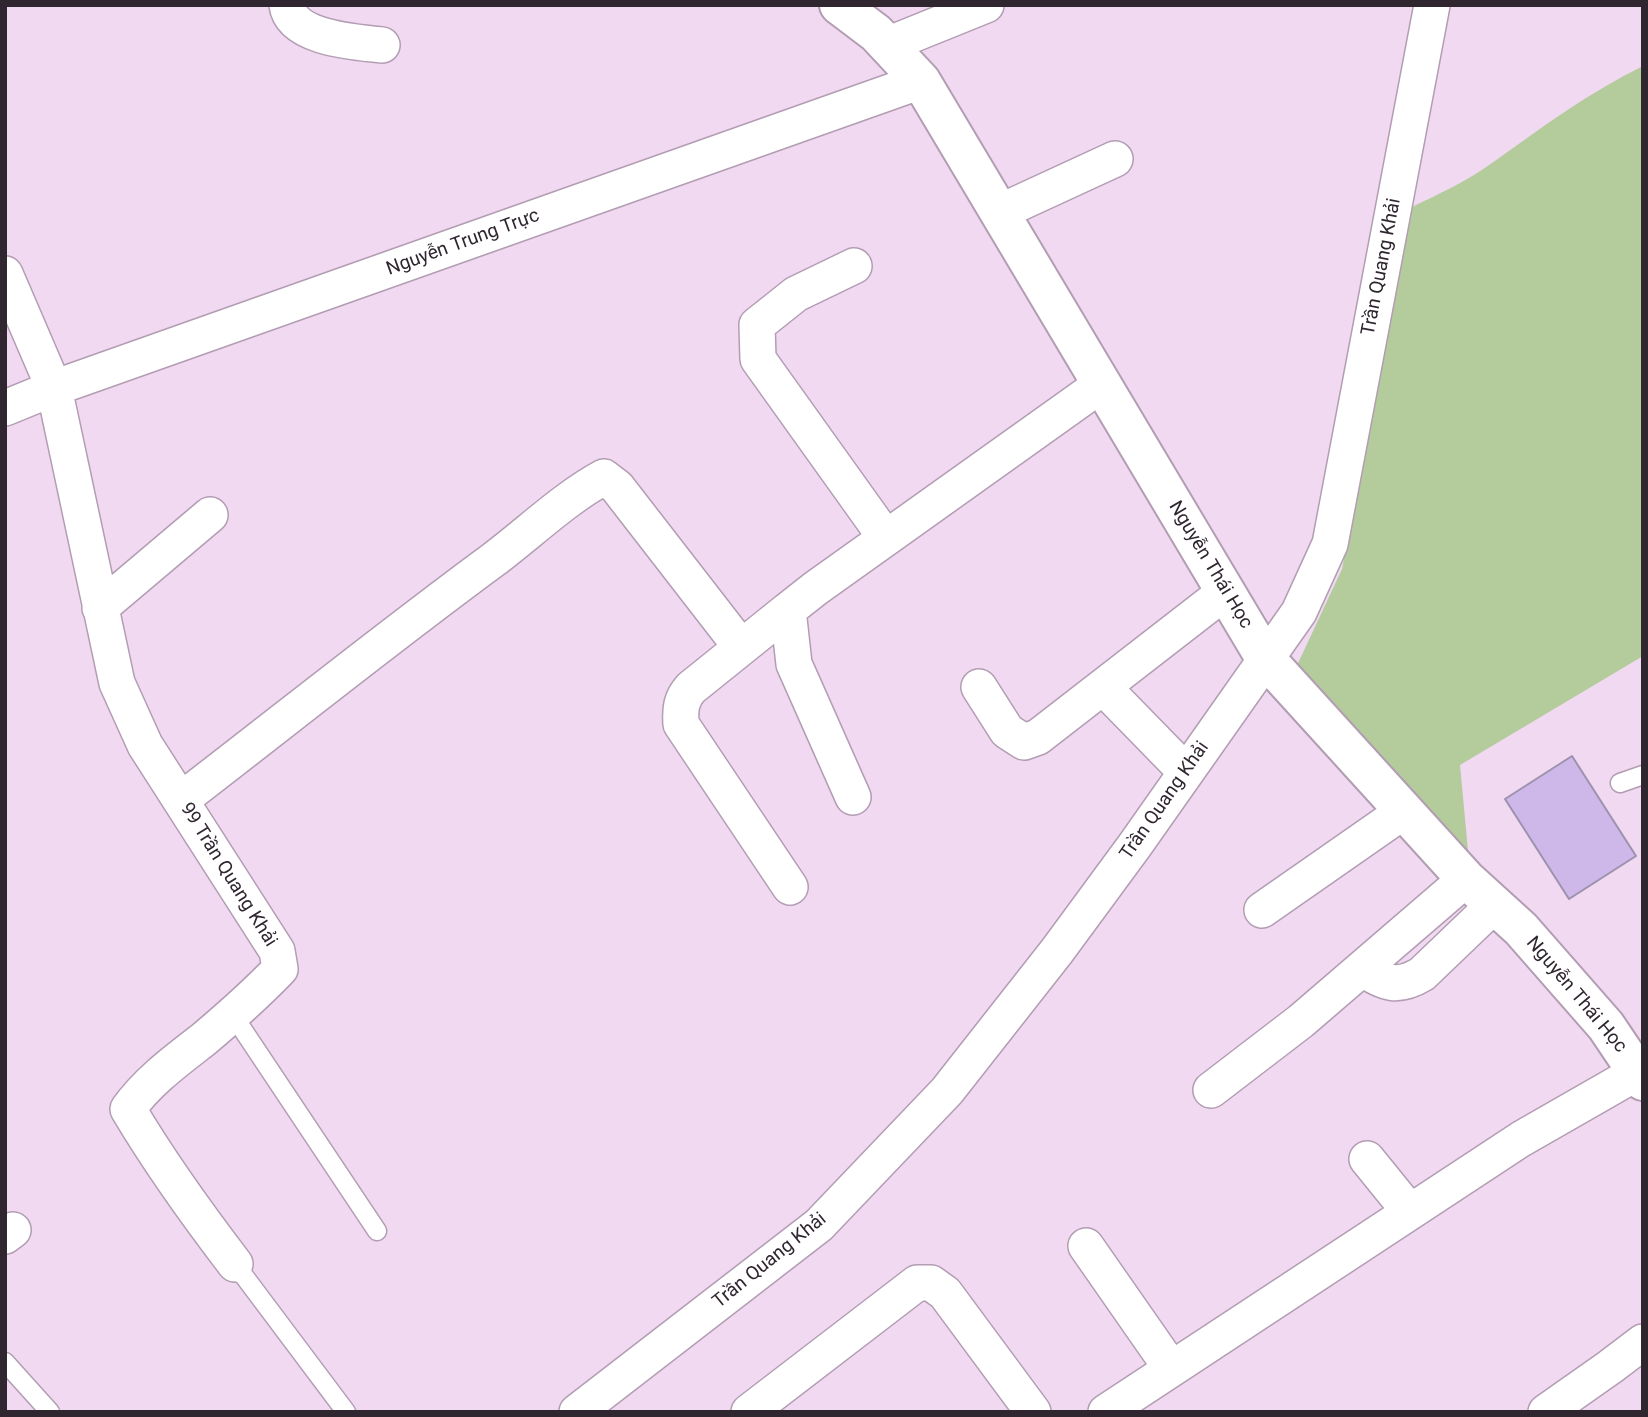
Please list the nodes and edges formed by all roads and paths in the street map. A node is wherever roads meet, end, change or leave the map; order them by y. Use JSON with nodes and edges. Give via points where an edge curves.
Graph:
{"nodes":[{"id":1,"x":287,"y":5,"type":"edge"},
{"id":2,"x":839,"y":5,"type":"edge"},
{"id":3,"x":986,"y":5,"type":"edge"},
{"id":4,"x":1432,"y":5,"type":"edge"},
{"id":5,"x":887,"y":45,"type":"junction"},
{"id":6,"x":382,"y":46,"type":"dead end"},
{"id":7,"x":921,"y":80,"type":"junction"},
{"id":8,"x":1115,"y":159,"type":"dead end"},
{"id":9,"x":1000,"y":212,"type":"junction"},
{"id":10,"x":854,"y":266,"type":"dead end"},
{"id":11,"x":5,"y":274,"type":"edge"},
{"id":12,"x":1102,"y":384,"type":"junction"},
{"id":13,"x":54,"y":388,"type":"junction"},
{"id":14,"x":5,"y":408,"type":"edge"},
{"id":15,"x":211,"y":515,"type":"dead end"},
{"id":16,"x":886,"y":538,"type":"junction"},
{"id":17,"x":1226,"y":592,"type":"junction"},
{"id":18,"x":100,"y":608,"type":"junction"},
{"id":19,"x":788,"y":610,"type":"junction"},
{"id":20,"x":741,"y":647,"type":"junction"},
{"id":21,"x":1265,"y":658,"type":"junction"},
{"id":22,"x":979,"y":687,"type":"dead end"},
{"id":23,"x":1103,"y":687,"type":"junction"},
{"id":24,"x":1186,"y":772,"type":"junction"},
{"id":25,"x":1643,"y":775,"type":"edge"},
{"id":26,"x":1620,"y":783,"type":"dead end"},
{"id":27,"x":853,"y":797,"type":"dead end"},
{"id":28,"x":181,"y":800,"type":"junction"},
{"id":29,"x":1404,"y":811,"type":"junction"},
{"id":30,"x":1466,"y":879,"type":"junction"},
{"id":31,"x":790,"y":887,"type":"dead end"},
{"id":32,"x":1494,"y":905,"type":"junction"},
{"id":33,"x":1262,"y":909,"type":"dead end"},
{"id":34,"x":1362,"y":969,"type":"junction"},
{"id":35,"x":233,"y":1015,"type":"junction"},
{"id":36,"x":1640,"y":1076,"type":"edge"},
{"id":37,"x":1211,"y":1090,"type":"dead end"},
{"id":38,"x":1367,"y":1159,"type":"dead end"},
{"id":39,"x":1410,"y":1212,"type":"junction"},
{"id":40,"x":377,"y":1231,"type":"dead end"},
{"id":41,"x":1086,"y":1247,"type":"dead end"},
{"id":42,"x":235,"y":1264,"type":"joint"},
{"id":43,"x":1643,"y":1342,"type":"edge"},
{"id":44,"x":5,"y":1362,"type":"edge"},
{"id":45,"x":1171,"y":1368,"type":"junction"},
{"id":46,"x":1110,"y":1411,"type":"edge"},
{"id":47,"x":50,"y":1412,"type":"edge"},
{"id":48,"x":346,"y":1412,"type":"edge"},
{"id":49,"x":577,"y":1412,"type":"edge"},
{"id":50,"x":749,"y":1412,"type":"edge"},
{"id":51,"x":1033,"y":1412,"type":"edge"},
{"id":52,"x":1545,"y":1412,"type":"edge"}],
"edges":[{"from":1,"to":6,"type":"street","via":[[308,32]]},
{"from":2,"to":5,"type":"street","name":"Nguyễn Thái Học"},
{"from":3,"to":5,"type":"street"},
{"from":4,"to":21,"type":"street","name":"Trần Quang Khải","via":[[1330,544],[1299,612]]},
{"from":5,"to":7,"type":"street","name":"Nguyễn Thái Học"},
{"from":7,"to":9,"type":"street","name":"Nguyễn Thái Học"},
{"from":7,"to":13,"type":"street","name":"Nguyễn Trung Trực"},
{"from":8,"to":9,"type":"street"},
{"from":9,"to":12,"type":"street","name":"Nguyễn Thái Học"},
{"from":10,"to":16,"type":"street","via":[[796,294],[757,326],[758,359]]},
{"from":11,"to":13,"type":"street","name":"99 Trần Quang Khải"},
{"from":12,"to":16,"type":"street"},
{"from":12,"to":17,"type":"street","name":"Nguyễn Thái Học"},
{"from":13,"to":14,"type":"street","name":"Nguyễn Trung Trực"},
{"from":13,"to":18,"type":"street","name":"99 Trần Quang Khải"},
{"from":15,"to":18,"type":"street"},
{"from":16,"to":19,"type":"street"},
{"from":17,"to":21,"type":"street","name":"Nguyễn Thái Học"},
{"from":17,"to":23,"type":"street"},
{"from":18,"to":28,"type":"street","name":"99 Trần Quang Khải","via":[[117,683],[145,746]]},
{"from":19,"to":20,"type":"street"},
{"from":19,"to":27,"type":"street","via":[[794,664]]},
{"from":20,"to":28,"type":"street","via":[[617,487],[604,477],[582,489]]},
{"from":20,"to":31,"type":"street","via":[[683,697],[681,724]]},
{"from":21,"to":24,"type":"street","name":"Trần Quang Khải"},
{"from":21,"to":29,"type":"street","name":"Nguyễn Thái Học"},
{"from":22,"to":23,"type":"street","via":[[1007,731],[1024,742],[1038,737]]},
{"from":23,"to":24,"type":"street"},
{"from":24,"to":49,"type":"street","name":"Trần Quang Khải","via":[[1057,951],[947,1091],[819,1225]]},
{"from":25,"to":26,"type":"lane"},
{"from":28,"to":35,"type":"street","name":"99 Trần Quang Khải","via":[[277,951],[280,969]]},
{"from":29,"to":30,"type":"street","name":"Nguyễn Thái Học"},
{"from":29,"to":33,"type":"street"},
{"from":30,"to":32,"type":"street","name":"Nguyễn Thái Học"},
{"from":30,"to":34,"type":"street"},
{"from":32,"to":34,"type":"street","via":[[1408,982],[1395,984]]},
{"from":32,"to":36,"type":"street","name":"Nguyễn Thái Học","via":[[1598,1016]]},
{"from":34,"to":37,"type":"street"},
{"from":35,"to":40,"type":"lane"},
{"from":35,"to":42,"type":"street","name":"99 Trần Quang Khải","via":[[141,1091],[128,1109],[153,1152]]},
{"from":36,"to":39,"type":"street","via":[[1521,1139]]},
{"from":38,"to":39,"type":"street"},
{"from":39,"to":45,"type":"street"},
{"from":41,"to":45,"type":"street"},
{"from":42,"to":48,"type":"lane","name":"99 Trần Quang Khải"},
{"from":43,"to":52,"type":"street"},
{"from":44,"to":47,"type":"lane"},
{"from":45,"to":46,"type":"street"},
{"from":50,"to":51,"type":"street","via":[[917,1283],[931,1283],[945,1293]]}]}
